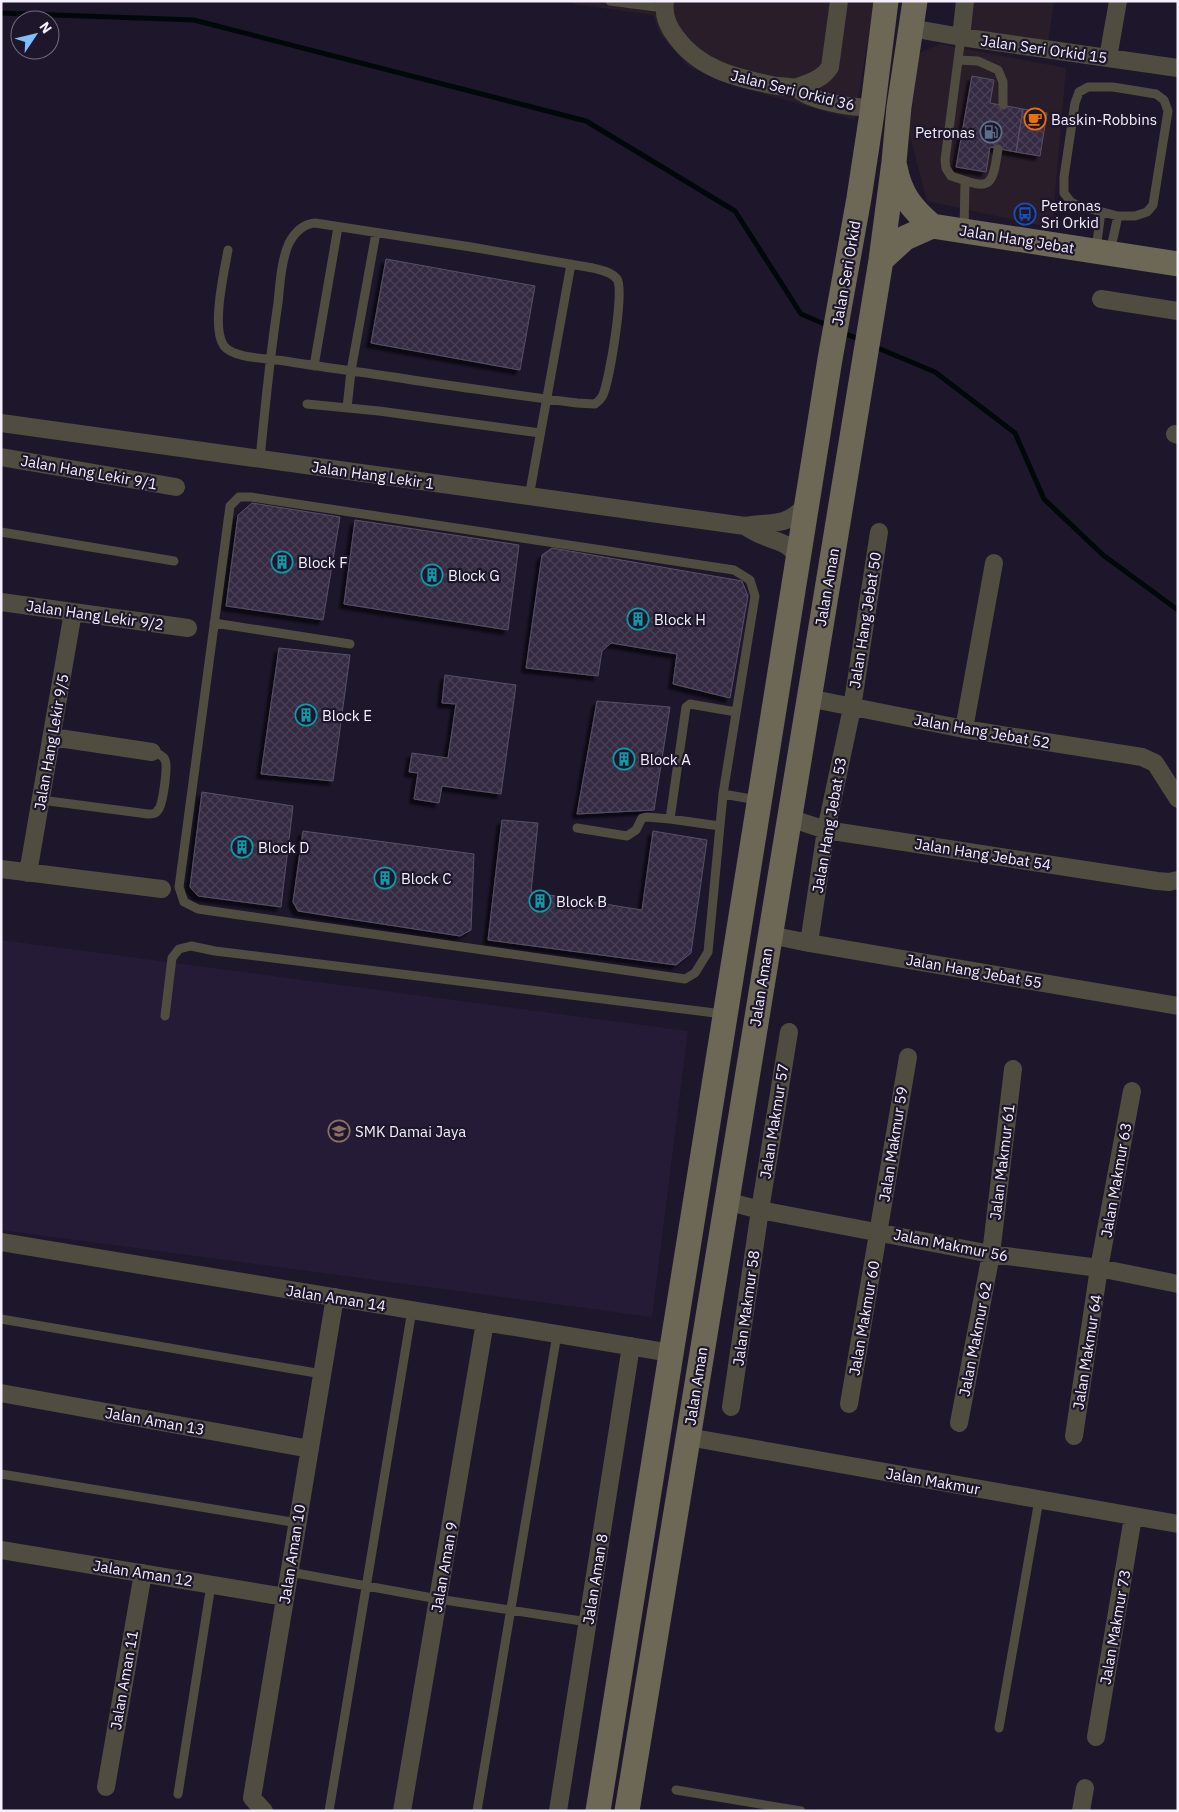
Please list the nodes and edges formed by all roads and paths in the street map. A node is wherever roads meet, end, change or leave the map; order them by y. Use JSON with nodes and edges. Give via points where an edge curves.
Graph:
{"nodes":[{"id":1,"x":610,"y":1,"type":"edge"},
{"id":2,"x":839,"y":1,"type":"edge"},
{"id":3,"x":886,"y":1,"type":"edge"},
{"id":4,"x":915,"y":1,"type":"edge"},
{"id":5,"x":965,"y":1,"type":"edge"},
{"id":6,"x":1118,"y":1,"type":"edge"},
{"id":7,"x":664,"y":5,"type":"edge"},
{"id":8,"x":911,"y":28,"type":"junction"},
{"id":9,"x":960,"y":37,"type":"junction"},
{"id":10,"x":1108,"y":58,"type":"junction"},
{"id":11,"x":958,"y":60,"type":"junction"},
{"id":12,"x":1178,"y":68,"type":"edge"},
{"id":13,"x":794,"y":88,"type":"junction"},
{"id":14,"x":1004,"y":105,"type":"dead end"},
{"id":15,"x":872,"y":108,"type":"junction"},
{"id":16,"x":998,"y":149,"type":"dead end"},
{"id":17,"x":894,"y":162,"type":"junction"},
{"id":18,"x":965,"y":181,"type":"junction"},
{"id":19,"x":1101,"y":212,"type":"junction"},
{"id":20,"x":1118,"y":216,"type":"junction"},
{"id":21,"x":932,"y":226,"type":"junction"},
{"id":22,"x":338,"y":227,"type":"junction"},
{"id":23,"x":964,"y":230,"type":"junction"},
{"id":24,"x":376,"y":233,"type":"junction"},
{"id":25,"x":228,"y":250,"type":"dead end"},
{"id":26,"x":1102,"y":252,"type":"junction"},
{"id":27,"x":881,"y":260,"type":"junction"},
{"id":28,"x":571,"y":264,"type":"junction"},
{"id":29,"x":1178,"y":264,"type":"edge"},
{"id":30,"x":1101,"y":299,"type":"dead end"},
{"id":31,"x":1178,"y":311,"type":"edge"},
{"id":32,"x":270,"y":358,"type":"junction"},
{"id":33,"x":314,"y":366,"type":"junction"},
{"id":34,"x":350,"y":371,"type":"junction"},
{"id":35,"x":546,"y":399,"type":"junction"},
{"id":36,"x":307,"y":404,"type":"dead end"},
{"id":37,"x":347,"y":408,"type":"junction"},
{"id":38,"x":1,"y":423,"type":"edge"},
{"id":39,"x":540,"y":433,"type":"junction"},
{"id":40,"x":1,"y":457,"type":"edge"},
{"id":41,"x":260,"y":459,"type":"junction"},
{"id":42,"x":176,"y":487,"type":"dead end"},
{"id":43,"x":529,"y":497,"type":"junction"},
{"id":44,"x":807,"y":504,"type":"junction"},
{"id":45,"x":745,"y":526,"type":"junction"},
{"id":46,"x":1,"y":532,"type":"edge"},
{"id":47,"x":879,"y":532,"type":"dead end"},
{"id":48,"x":800,"y":551,"type":"junction"},
{"id":49,"x":174,"y":561,"type":"dead end"},
{"id":50,"x":994,"y":562,"type":"dead end"},
{"id":51,"x":1,"y":602,"type":"edge"},
{"id":52,"x":73,"y":612,"type":"junction"},
{"id":53,"x":214,"y":623,"type":"junction"},
{"id":54,"x":188,"y":628,"type":"dead end"},
{"id":55,"x":350,"y":644,"type":"dead end"},
{"id":56,"x":808,"y":698,"type":"junction"},
{"id":57,"x":852,"y":708,"type":"junction"},
{"id":58,"x":736,"y":712,"type":"junction"},
{"id":59,"x":964,"y":729,"type":"junction"},
{"id":60,"x":52,"y":737,"type":"junction"},
{"id":61,"x":152,"y":752,"type":"joint"},
{"id":62,"x":723,"y":794,"type":"junction"},
{"id":63,"x":1178,"y":799,"type":"edge"},
{"id":64,"x":41,"y":800,"type":"junction"},
{"id":65,"x":760,"y":800,"type":"junction"},
{"id":66,"x":789,"y":818,"type":"junction"},
{"id":67,"x":670,"y":819,"type":"junction"},
{"id":68,"x":720,"y":826,"type":"junction"},
{"id":69,"x":577,"y":828,"type":"dead end"},
{"id":70,"x":826,"y":830,"type":"junction"},
{"id":71,"x":1,"y":869,"type":"edge"},
{"id":72,"x":28,"y":873,"type":"junction"},
{"id":73,"x":1178,"y":880,"type":"edge"},
{"id":74,"x":162,"y":889,"type":"dead end"},
{"id":75,"x":770,"y":935,"type":"junction"},
{"id":76,"x":809,"y":943,"type":"junction"},
{"id":77,"x":1178,"y":1006,"type":"edge"},
{"id":78,"x":726,"y":1014,"type":"junction"},
{"id":79,"x":165,"y":1016,"type":"dead end"},
{"id":80,"x":789,"y":1032,"type":"dead end"},
{"id":81,"x":908,"y":1057,"type":"dead end"},
{"id":82,"x":1013,"y":1069,"type":"dead end"},
{"id":83,"x":1132,"y":1091,"type":"dead end"},
{"id":84,"x":726,"y":1201,"type":"junction"},
{"id":85,"x":760,"y":1210,"type":"junction"},
{"id":86,"x":879,"y":1232,"type":"junction"},
{"id":87,"x":1,"y":1242,"type":"edge"},
{"id":88,"x":991,"y":1254,"type":"junction"},
{"id":89,"x":1099,"y":1268,"type":"junction"},
{"id":90,"x":1178,"y":1284,"type":"edge"},
{"id":91,"x":334,"y":1297,"type":"junction"},
{"id":92,"x":412,"y":1310,"type":"junction"},
{"id":93,"x":1,"y":1319,"type":"edge"},
{"id":94,"x":485,"y":1322,"type":"junction"},
{"id":95,"x":557,"y":1334,"type":"junction"},
{"id":96,"x":631,"y":1346,"type":"junction"},
{"id":97,"x":671,"y":1353,"type":"junction"},
{"id":98,"x":322,"y":1374,"type":"junction"},
{"id":99,"x":1,"y":1394,"type":"edge"},
{"id":100,"x":849,"y":1404,"type":"dead end"},
{"id":101,"x":731,"y":1407,"type":"dead end"},
{"id":102,"x":959,"y":1423,"type":"dead end"},
{"id":103,"x":1074,"y":1436,"type":"dead end"},
{"id":104,"x":688,"y":1437,"type":"junction"},
{"id":105,"x":310,"y":1449,"type":"junction"},
{"id":106,"x":1,"y":1474,"type":"edge"},
{"id":107,"x":1038,"y":1500,"type":"junction"},
{"id":108,"x":1134,"y":1517,"type":"junction"},
{"id":109,"x":298,"y":1522,"type":"junction"},
{"id":110,"x":1178,"y":1524,"type":"edge"},
{"id":111,"x":1,"y":1550,"type":"edge"},
{"id":112,"x":290,"y":1572,"type":"junction"},
{"id":113,"x":143,"y":1573,"type":"junction"},
{"id":114,"x":211,"y":1585,"type":"junction"},
{"id":115,"x":367,"y":1586,"type":"junction"},
{"id":116,"x":285,"y":1597,"type":"junction"},
{"id":117,"x":438,"y":1600,"type":"junction"},
{"id":118,"x":511,"y":1610,"type":"junction"},
{"id":119,"x":588,"y":1622,"type":"junction"},
{"id":120,"x":1000,"y":1728,"type":"dead end"},
{"id":121,"x":1096,"y":1737,"type":"dead end"},
{"id":122,"x":106,"y":1787,"type":"dead end"},
{"id":123,"x":1085,"y":1788,"type":"dead end"},
{"id":124,"x":676,"y":1790,"type":"dead end"},
{"id":125,"x":178,"y":1794,"type":"dead end"},
{"id":126,"x":262,"y":1810,"type":"edge"},
{"id":127,"x":329,"y":1811,"type":"edge"},
{"id":128,"x":402,"y":1811,"type":"edge"},
{"id":129,"x":477,"y":1811,"type":"edge"},
{"id":130,"x":558,"y":1811,"type":"edge"},
{"id":131,"x":598,"y":1811,"type":"edge"},
{"id":132,"x":627,"y":1811,"type":"edge"},
{"id":133,"x":801,"y":1811,"type":"edge"},
{"id":134,"x":1081,"y":1811,"type":"edge"}],
"edges":[{"from":1,"to":7,"type":"lane"},
{"from":2,"to":13,"type":"street","via":[[830,66],[826,74]]},
{"from":3,"to":15,"type":"main road","name":"Jalan Seri Orkid"},
{"from":4,"to":8,"type":"main road"},
{"from":5,"to":9,"type":"street"},
{"from":6,"to":10,"type":"street"},
{"from":7,"to":13,"type":"street","name":"Jalan Seri Orkid 36","via":[[670,29],[697,60],[729,75]]},
{"from":8,"to":9,"type":"street","name":"Jalan Seri Orkid 15"},
{"from":8,"to":17,"type":"main road"},
{"from":9,"to":10,"type":"street","name":"Jalan Seri Orkid 15"},
{"from":9,"to":11,"type":"lane"},
{"from":10,"to":12,"type":"street","name":"Jalan Seri Orkid 15"},
{"from":11,"to":14,"type":"lane","via":[[978,62],[998,70],[1003,82]]},
{"from":11,"to":18,"type":"lane","via":[[945,160],[950,176]]},
{"from":13,"to":15,"type":"street","name":"Jalan Seri Orkid 36","via":[[808,96],[835,103]]},
{"from":15,"to":44,"type":"main road","name":"Jalan Seri Orkid"},
{"from":16,"to":18,"type":"lane","via":[[993,177],[988,183],[981,185]]},
{"from":17,"to":21,"type":"main road","via":[[898,185],[906,200]]},
{"from":17,"to":27,"type":"main road","name":"Jalan Aman"},
{"from":18,"to":23,"type":"lane"},
{"from":19,"to":20,"type":"lane"},
{"from":19,"to":20,"type":"lane","via":[[1071,202],[1064,192],[1073,112],[1080,92],[1088,87],[1113,87],[1156,94],[1164,100],[1168,111],[1153,205],[1147,212],[1135,216]]},
{"from":19,"to":26,"type":"lane"},
{"from":20,"to":26,"type":"lane"},
{"from":21,"to":23,"type":"main road","name":"Jalan Hang Jebat"},
{"from":21,"to":27,"type":"main road","via":[[905,238]]},
{"from":22,"to":24,"type":"lane"},
{"from":22,"to":32,"type":"lane","via":[[308,224],[289,242]]},
{"from":22,"to":33,"type":"lane"},
{"from":23,"to":26,"type":"main road","name":"Jalan Hang Jebat"},
{"from":24,"to":28,"type":"lane"},
{"from":24,"to":34,"type":"lane"},
{"from":25,"to":32,"type":"lane","via":[[218,317],[220,338],[225,347],[237,355]]},
{"from":26,"to":29,"type":"main road","name":"Jalan Hang Jebat"},
{"from":27,"to":56,"type":"main road","name":"Jalan Aman"},
{"from":28,"to":35,"type":"lane"},
{"from":28,"to":35,"type":"lane","via":[[603,270],[617,279],[620,287],[607,381],[600,400],[595,404]]},
{"from":30,"to":31,"type":"street"},
{"from":32,"to":33,"type":"lane"},
{"from":32,"to":41,"type":"lane"},
{"from":33,"to":34,"type":"lane"},
{"from":34,"to":35,"type":"lane"},
{"from":34,"to":37,"type":"lane"},
{"from":35,"to":39,"type":"lane"},
{"from":36,"to":37,"type":"lane"},
{"from":37,"to":39,"type":"lane"},
{"from":38,"to":41,"type":"street","name":"Jalan Hang Lekir 1"},
{"from":39,"to":43,"type":"lane"},
{"from":40,"to":42,"type":"street","name":"Jalan Hang Lekir 9/1"},
{"from":41,"to":43,"type":"street","name":"Jalan Hang Lekir 1"},
{"from":43,"to":45,"type":"street","name":"Jalan Hang Lekir 1"},
{"from":44,"to":45,"type":"street","name":"Jalan Hang Lekir 1","via":[[797,515],[782,523]]},
{"from":44,"to":48,"type":"main road","name":"Jalan Seri Orkid"},
{"from":45,"to":48,"type":"street","name":"Jalan Hang Lekir 1"},
{"from":46,"to":49,"type":"lane"},
{"from":47,"to":57,"type":"street","name":"Jalan Hang Jebat 50"},
{"from":48,"to":65,"type":"main road","name":"Jalan Aman"},
{"from":50,"to":59,"type":"street"},
{"from":51,"to":52,"type":"street","name":"Jalan Hang Lekir 9/2"},
{"from":52,"to":54,"type":"street","name":"Jalan Hang Lekir 9/2"},
{"from":52,"to":60,"type":"street","name":"Jalan Hang Lekir 9/5"},
{"from":53,"to":55,"type":"lane"},
{"from":53,"to":58,"type":"lane","via":[[230,506],[238,498],[252,497],[734,570],[750,580],[755,596]]},
{"from":53,"to":68,"type":"lane","via":[[178,887],[184,902],[198,909],[685,978],[695,973],[708,952]]},
{"from":56,"to":57,"type":"street","name":"Jalan Hang Jebat 52"},
{"from":56,"to":66,"type":"main road","name":"Jalan Aman"},
{"from":57,"to":59,"type":"street","name":"Jalan Hang Jebat 52"},
{"from":57,"to":70,"type":"street","name":"Jalan Hang Jebat 53"},
{"from":58,"to":62,"type":"lane"},
{"from":58,"to":67,"type":"lane","via":[[690,704],[686,707]]},
{"from":59,"to":63,"type":"street","name":"Jalan Hang Jebat 52","via":[[1142,757],[1155,763]]},
{"from":60,"to":61,"type":"street"},
{"from":60,"to":64,"type":"street","name":"Jalan Hang Lekir 9/5"},
{"from":61,"to":64,"type":"lane","via":[[161,755],[166,766],[162,804],[154,814]]},
{"from":62,"to":65,"type":"lane"},
{"from":62,"to":68,"type":"lane"},
{"from":64,"to":72,"type":"street","name":"Jalan Hang Lekir 9/5"},
{"from":65,"to":78,"type":"main road","name":"Jalan Aman"},
{"from":66,"to":70,"type":"street","name":"Jalan Hang Jebat 54"},
{"from":66,"to":75,"type":"main road","name":"Jalan Aman"},
{"from":67,"to":68,"type":"lane"},
{"from":67,"to":69,"type":"lane","via":[[642,818],[636,830],[627,836]]},
{"from":70,"to":73,"type":"street","name":"Jalan Hang Jebat 54","via":[[1157,881]]},
{"from":70,"to":76,"type":"street","name":"Jalan Hang Jebat 53"},
{"from":71,"to":72,"type":"street"},
{"from":72,"to":74,"type":"street"},
{"from":75,"to":76,"type":"street","name":"Jalan Hang Jebat 55"},
{"from":75,"to":84,"type":"main road","name":"Jalan Aman"},
{"from":76,"to":77,"type":"street","name":"Jalan Hang Jebat 55"},
{"from":78,"to":79,"type":"lane","via":[[190,946],[179,949],[172,958]]},
{"from":78,"to":97,"type":"main road","name":"Jalan Aman"},
{"from":80,"to":85,"type":"street","name":"Jalan Makmur 57"},
{"from":81,"to":86,"type":"street","name":"Jalan Makmur 59"},
{"from":82,"to":88,"type":"street","name":"Jalan Makmur 61"},
{"from":83,"to":89,"type":"street","name":"Jalan Makmur 63"},
{"from":84,"to":85,"type":"street","name":"Jalan Makmur 56"},
{"from":84,"to":104,"type":"main road","name":"Jalan Aman"},
{"from":85,"to":86,"type":"street","name":"Jalan Makmur 56"},
{"from":85,"to":101,"type":"street","name":"Jalan Makmur 58"},
{"from":86,"to":88,"type":"street","name":"Jalan Makmur 56"},
{"from":86,"to":100,"type":"street","name":"Jalan Makmur 60"},
{"from":87,"to":91,"type":"street","name":"Jalan Aman 14"},
{"from":88,"to":89,"type":"street","name":"Jalan Makmur 56"},
{"from":88,"to":102,"type":"street","name":"Jalan Makmur 62"},
{"from":89,"to":90,"type":"street","name":"Jalan Makmur 56"},
{"from":89,"to":103,"type":"street","name":"Jalan Makmur 64"},
{"from":91,"to":92,"type":"street","name":"Jalan Aman 14"},
{"from":91,"to":98,"type":"street","name":"Jalan Aman 10"},
{"from":92,"to":94,"type":"street","name":"Jalan Aman 14"},
{"from":92,"to":115,"type":"lane"},
{"from":93,"to":98,"type":"lane"},
{"from":94,"to":95,"type":"street","name":"Jalan Aman 14"},
{"from":94,"to":117,"type":"street","name":"Jalan Aman 9"},
{"from":95,"to":96,"type":"street","name":"Jalan Aman 14"},
{"from":95,"to":118,"type":"lane"},
{"from":96,"to":97,"type":"street","name":"Jalan Aman 14"},
{"from":96,"to":119,"type":"street","name":"Jalan Aman 8"},
{"from":97,"to":131,"type":"main road","name":"Jalan Aman"},
{"from":98,"to":105,"type":"street","name":"Jalan Aman 10"},
{"from":99,"to":105,"type":"street","name":"Jalan Aman 13"},
{"from":104,"to":107,"type":"street","name":"Jalan Makmur"},
{"from":104,"to":132,"type":"main road","name":"Jalan Aman"},
{"from":105,"to":109,"type":"street","name":"Jalan Aman 10"},
{"from":106,"to":109,"type":"lane"},
{"from":107,"to":108,"type":"street","name":"Jalan Makmur"},
{"from":107,"to":120,"type":"lane"},
{"from":108,"to":110,"type":"street","name":"Jalan Makmur"},
{"from":108,"to":121,"type":"street","name":"Jalan Makmur 73"},
{"from":109,"to":112,"type":"street","name":"Jalan Aman 10"},
{"from":111,"to":113,"type":"street","name":"Jalan Aman 12"},
{"from":112,"to":115,"type":"lane"},
{"from":112,"to":116,"type":"street","name":"Jalan Aman 10"},
{"from":113,"to":114,"type":"street","name":"Jalan Aman 12"},
{"from":113,"to":122,"type":"street","name":"Jalan Aman 11"},
{"from":114,"to":116,"type":"street","name":"Jalan Aman 12"},
{"from":114,"to":125,"type":"lane"},
{"from":115,"to":117,"type":"lane"},
{"from":115,"to":127,"type":"lane"},
{"from":116,"to":126,"type":"street","name":"Jalan Aman 10","via":[[252,1798]]},
{"from":117,"to":118,"type":"lane"},
{"from":117,"to":128,"type":"street","name":"Jalan Aman 9"},
{"from":118,"to":119,"type":"lane"},
{"from":118,"to":129,"type":"lane"},
{"from":119,"to":130,"type":"street","name":"Jalan Aman 8"},
{"from":123,"to":134,"type":"street"},
{"from":124,"to":133,"type":"lane"}]}
